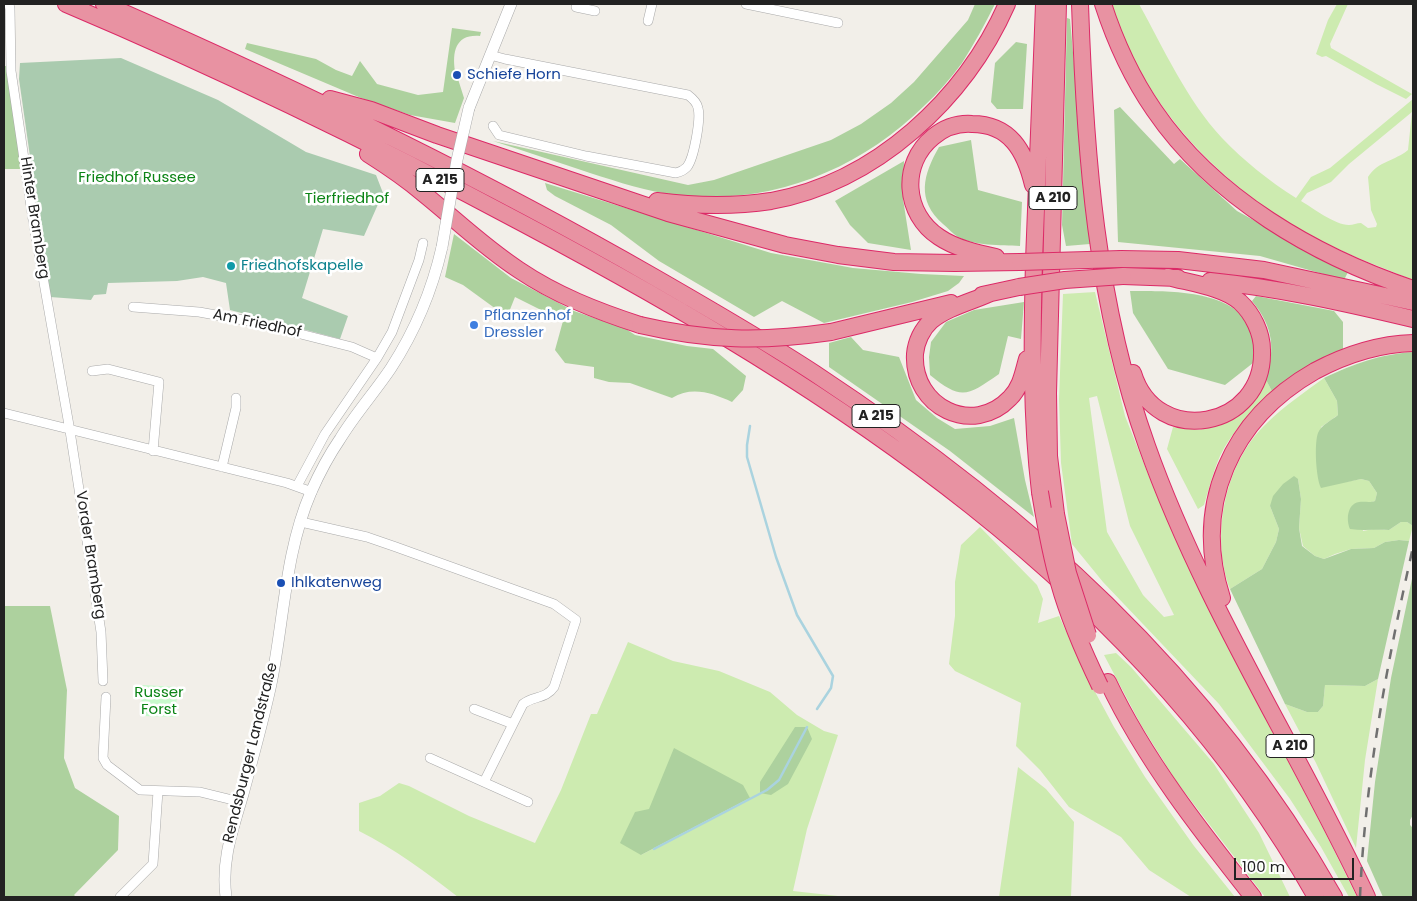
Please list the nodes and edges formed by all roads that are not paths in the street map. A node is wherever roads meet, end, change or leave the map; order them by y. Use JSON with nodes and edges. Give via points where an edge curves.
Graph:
{"nodes":[{"id":1,"x":9,"y":4,"type":"edge"},
{"id":2,"x":66,"y":4,"type":"edge"},
{"id":3,"x":104,"y":4,"type":"edge"},
{"id":4,"x":511,"y":4,"type":"edge"},
{"id":5,"x":652,"y":4,"type":"edge"},
{"id":6,"x":746,"y":4,"type":"edge"},
{"id":7,"x":1007,"y":4,"type":"edge"},
{"id":8,"x":1044,"y":4,"type":"edge"},
{"id":9,"x":1058,"y":4,"type":"edge"},
{"id":10,"x":1080,"y":4,"type":"edge"},
{"id":11,"x":1103,"y":4,"type":"edge"},
{"id":12,"x":576,"y":7,"type":"dead end"},
{"id":13,"x":592,"y":8,"type":"edge"},
{"id":14,"x":649,"y":22,"type":"dead end"},
{"id":15,"x":838,"y":23,"type":"dead end"},
{"id":16,"x":490,"y":55,"type":"junction"},
{"id":17,"x":288,"y":96,"type":"junction"},
{"id":18,"x":493,"y":126,"type":"dead end"},
{"id":19,"x":623,"y":197,"type":"junction"},
{"id":20,"x":1036,"y":208,"type":"junction"},
{"id":21,"x":423,"y":243,"type":"dead end"},
{"id":22,"x":1020,"y":262,"type":"junction"},
{"id":23,"x":1168,"y":278,"type":"junction"},
{"id":24,"x":1105,"y":290,"type":"junction"},
{"id":25,"x":1413,"y":290,"type":"edge"},
{"id":26,"x":991,"y":293,"type":"junction"},
{"id":27,"x":1413,"y":302,"type":"edge"},
{"id":28,"x":133,"y":307,"type":"dead end"},
{"id":29,"x":1033,"y":315,"type":"junction"},
{"id":30,"x":1413,"y":319,"type":"edge"},
{"id":31,"x":1413,"y":343,"type":"edge"},
{"id":32,"x":377,"y":358,"type":"junction"},
{"id":33,"x":92,"y":371,"type":"dead end"},
{"id":34,"x":236,"y":398,"type":"dead end"},
{"id":35,"x":4,"y":413,"type":"edge"},
{"id":36,"x":70,"y":431,"type":"junction"},
{"id":37,"x":153,"y":451,"type":"junction"},
{"id":38,"x":222,"y":467,"type":"junction"},
{"id":39,"x":297,"y":486,"type":"junction"},
{"id":40,"x":312,"y":492,"type":"junction"},
{"id":41,"x":300,"y":522,"type":"junction"},
{"id":42,"x":1236,"y":645,"type":"junction"},
{"id":43,"x":103,"y":681,"type":"dead end"},
{"id":44,"x":1104,"y":684,"type":"junction"},
{"id":45,"x":106,"y":697,"type":"dead end"},
{"id":46,"x":474,"y":709,"type":"dead end"},
{"id":47,"x":513,"y":724,"type":"junction"},
{"id":48,"x":430,"y":758,"type":"dead end"},
{"id":49,"x":484,"y":782,"type":"junction"},
{"id":50,"x":158,"y":791,"type":"junction"},
{"id":51,"x":240,"y":802,"type":"junction"},
{"id":52,"x":528,"y":802,"type":"dead end"},
{"id":53,"x":120,"y":897,"type":"edge"},
{"id":54,"x":226,"y":897,"type":"edge"},
{"id":55,"x":1254,"y":897,"type":"edge"},
{"id":56,"x":1316,"y":897,"type":"edge"},
{"id":57,"x":1334,"y":897,"type":"edge"},
{"id":58,"x":1367,"y":897,"type":"edge"}],
"edges":[{"from":1,"to":36,"type":"street","name":"Hinter Bramberg","via":[[11,70]]},
{"from":2,"to":17,"type":"highway","number":"A 215"},
{"from":3,"to":17,"type":"highway","number":"A 215","via":[[217,53]]},
{"from":4,"to":16,"type":"street","name":"Rendsburger Landstraße"},
{"from":5,"to":14,"type":"street"},
{"from":6,"to":15,"type":"street"},
{"from":7,"to":19,"type":"highway","via":[[975,62],[940,104],[902,140],[847,174],[806,191],[744,204],[701,206]]},
{"from":8,"to":20,"type":"highway"},
{"from":9,"to":44,"type":"highway","number":"A 210","bridge":true,"via":[[1048,393],[1050,456],[1065,559]]},
{"from":10,"to":24,"type":"highway","number":"A 210","via":[[1086,140]]},
{"from":11,"to":25,"type":"highway","via":[[1138,85],[1168,130],[1204,168],[1245,203],[1278,225],[1331,255]]},
{"from":12,"to":13,"type":"street"},
{"from":16,"to":18,"type":"street","via":[[688,95],[696,103],[698,111],[689,164],[676,173],[499,135]]},
{"from":16,"to":40,"type":"street","name":"Rendsburger Landstraße","bridge":true,"via":[[469,108],[442,247],[429,294],[415,327],[390,370],[339,439]]},
{"from":17,"to":19,"type":"highway","via":[[371,110]]},
{"from":17,"to":26,"type":"highway","bridge":true,"via":[[390,168],[518,270],[587,307],[640,325],[692,336],[741,340],[798,337],[832,332]]},
{"from":17,"to":56,"type":"highway","number":"A 215","via":[[697,319],[833,405],[953,492],[1027,551],[1152,672],[1232,768],[1278,834]]},
{"from":17,"to":57,"type":"highway","number":"A 215","via":[[383,133],[613,254],[814,373],[915,443],[1036,538],[1123,619],[1238,749],[1270,793]]},
{"from":19,"to":22,"type":"highway","via":[[729,231],[838,256],[915,263]]},
{"from":20,"to":22,"type":"highway","via":[[1030,174],[1020,150],[1004,132],[994,127],[968,124],[946,129],[924,147],[911,171],[912,202],[929,230],[957,247]]},
{"from":20,"to":29,"type":"highway"},
{"from":21,"to":32,"type":"street","via":[[392,332]]},
{"from":22,"to":27,"type":"highway","bridge":true,"via":[[1178,260],[1255,269]]},
{"from":23,"to":24,"type":"highway","via":[[1232,296],[1248,311],[1259,331],[1263,359],[1259,377],[1246,399],[1224,415],[1200,421],[1184,420],[1163,413],[1148,402],[1135,380]]},
{"from":23,"to":26,"type":"highway","bridge":true,"via":[[1123,276],[1065,280]]},
{"from":23,"to":30,"type":"highway","via":[[1262,287]]},
{"from":24,"to":42,"type":"highway","number":"A 210","via":[[1125,376],[1152,462],[1185,542]]},
{"from":26,"to":29,"type":"highway","via":[[939,315],[921,333],[915,350],[915,372],[924,391],[937,406],[957,414],[974,415],[993,411],[1011,398],[1022,378]]},
{"from":28,"to":32,"type":"street","name":"Am Friedhof","via":[[199,312],[249,321],[352,346]]},
{"from":29,"to":44,"type":"highway","bridge":true,"via":[[1033,392],[1040,492],[1050,550],[1082,649]]},
{"from":31,"to":42,"type":"highway","via":[[1361,352],[1307,376],[1266,408],[1235,448],[1219,484],[1211,533],[1216,580]]},
{"from":32,"to":39,"type":"street","via":[[325,434]]},
{"from":33,"to":37,"type":"street","via":[[108,369],[159,382]]},
{"from":34,"to":38,"type":"street"},
{"from":35,"to":36,"type":"street"},
{"from":36,"to":37,"type":"street"},
{"from":36,"to":43,"type":"street","name":"Vorder Bramberg","via":[[101,632]]},
{"from":37,"to":38,"type":"street"},
{"from":38,"to":39,"type":"street"},
{"from":39,"to":40,"type":"street"},
{"from":40,"to":41,"type":"street","name":"Rendsburger Landstraße"},
{"from":41,"to":47,"type":"street","via":[[396,547],[554,604],[576,620],[554,687],[546,696],[523,704]]},
{"from":41,"to":51,"type":"street","name":"Rendsburger Landstraße","via":[[288,574],[271,684]]},
{"from":42,"to":58,"type":"highway","number":"A 210"},
{"from":44,"to":55,"type":"highway","via":[[1138,752],[1165,779]]},
{"from":45,"to":50,"type":"street","via":[[104,762],[140,790]]},
{"from":46,"to":47,"type":"street"},
{"from":47,"to":49,"type":"street"},
{"from":48,"to":49,"type":"street"},
{"from":49,"to":52,"type":"street"},
{"from":50,"to":51,"type":"street","via":[[200,792]]},
{"from":50,"to":53,"type":"street","via":[[153,864]]},
{"from":51,"to":54,"type":"street","name":"Rendsburger Landstraße","via":[[227,853]]}]}
